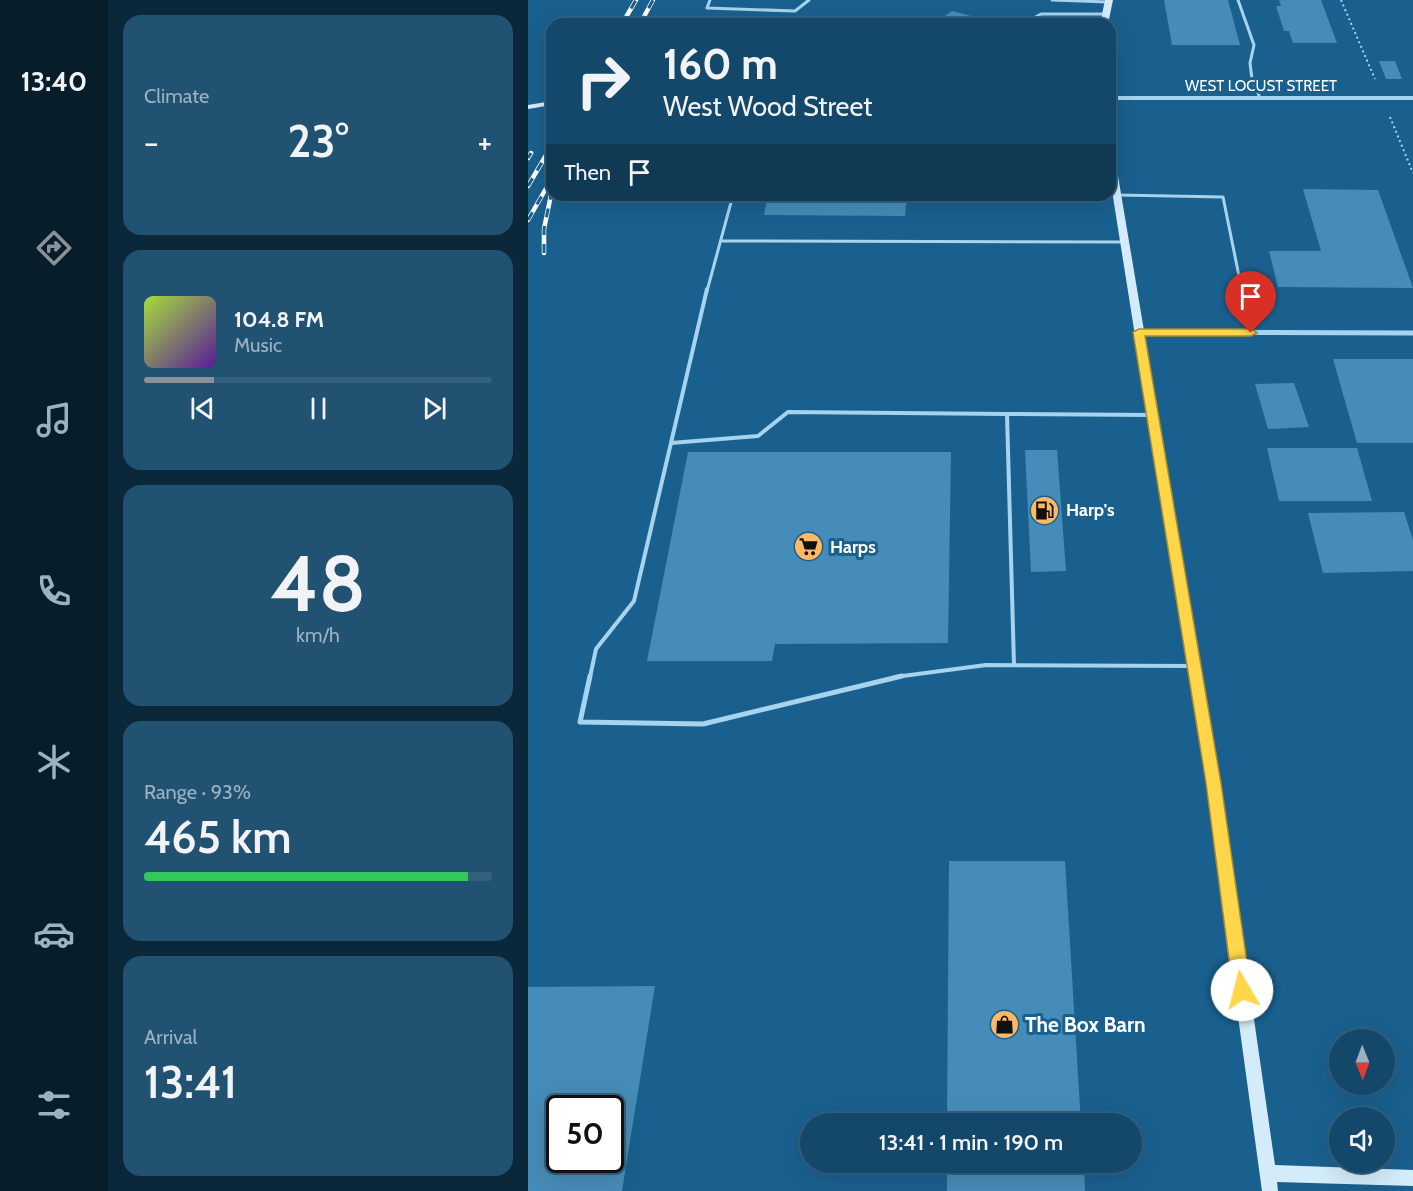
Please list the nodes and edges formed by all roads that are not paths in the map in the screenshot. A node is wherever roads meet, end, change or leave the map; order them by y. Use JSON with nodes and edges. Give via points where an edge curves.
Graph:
{"nodes":[{"id":1,"x":710,"y":0,"type":"edge"},
{"id":2,"x":808,"y":0,"type":"edge"},
{"id":3,"x":1052,"y":0,"type":"edge"},
{"id":4,"x":1238,"y":0,"type":"edge"},
{"id":5,"x":1108,"y":1,"type":"edge"},
{"id":6,"x":1106,"y":14,"type":"junction"},
{"id":7,"x":1034,"y":18,"type":"edge"},
{"id":8,"x":1105,"y":18,"type":"edge"},
{"id":9,"x":1116,"y":98,"type":"edge"},
{"id":10,"x":1260,"y":98,"type":"junction"},
{"id":11,"x":1413,"y":98,"type":"edge"},
{"id":12,"x":546,"y":104,"type":"edge"},
{"id":13,"x":528,"y":107,"type":"edge"},
{"id":14,"x":1116,"y":189,"type":"edge"},
{"id":15,"x":1117,"y":195,"type":"junction"},
{"id":16,"x":732,"y":201,"type":"edge"},
{"id":17,"x":722,"y":241,"type":"junction"},
{"id":18,"x":1125,"y":242,"type":"junction"},
{"id":19,"x":1139,"y":332,"type":"junction"},
{"id":20,"x":1251,"y":333,"type":"junction"},
{"id":21,"x":1413,"y":333,"type":"edge"},
{"id":22,"x":1007,"y":414,"type":"junction"},
{"id":23,"x":1153,"y":416,"type":"junction"},
{"id":24,"x":671,"y":444,"type":"junction"},
{"id":25,"x":1014,"y":666,"type":"junction"},
{"id":26,"x":1194,"y":666,"type":"junction"},
{"id":27,"x":1267,"y":1173,"type":"junction"},
{"id":28,"x":1413,"y":1178,"type":"edge"},
{"id":29,"x":1270,"y":1191,"type":"edge"}],
"edges":[{"from":1,"to":2,"type":"lane","via":[[707,8],[795,11]]},
{"from":3,"to":5,"type":"lane"},
{"from":4,"to":10,"type":"lane","via":[[1254,45],[1250,63]]},
{"from":5,"to":6,"type":"main road"},
{"from":6,"to":7,"type":"lane","via":[[1041,14]]},
{"from":6,"to":8,"type":"main road"},
{"from":9,"to":10,"type":"street","name":"WEST LOCUST STREET"},
{"from":10,"to":11,"type":"street","name":"WEST LOCUST STREET"},
{"from":12,"to":13,"type":"main road"},
{"from":14,"to":15,"type":"main road"},
{"from":15,"to":18,"type":"main road"},
{"from":15,"to":20,"type":"lane","via":[[1223,197]]},
{"from":16,"to":17,"type":"lane"},
{"from":17,"to":18,"type":"lane"},
{"from":17,"to":24,"type":"lane","via":[[714,259]]},
{"from":18,"to":19,"type":"main road"},
{"from":19,"to":20,"type":"street"},
{"from":19,"to":23,"type":"main road"},
{"from":20,"to":21,"type":"street"},
{"from":22,"to":23,"type":"lane"},
{"from":22,"to":24,"type":"lane","via":[[788,412],[759,436]]},
{"from":22,"to":25,"type":"lane"},
{"from":23,"to":26,"type":"main road"},
{"from":24,"to":25,"type":"lane","via":[[634,601],[596,649],[580,722],[703,724],[909,674],[986,665]]},
{"from":25,"to":26,"type":"lane"},
{"from":26,"to":27,"type":"main road"},
{"from":27,"to":28,"type":"main road"},
{"from":27,"to":29,"type":"main road"}]}
